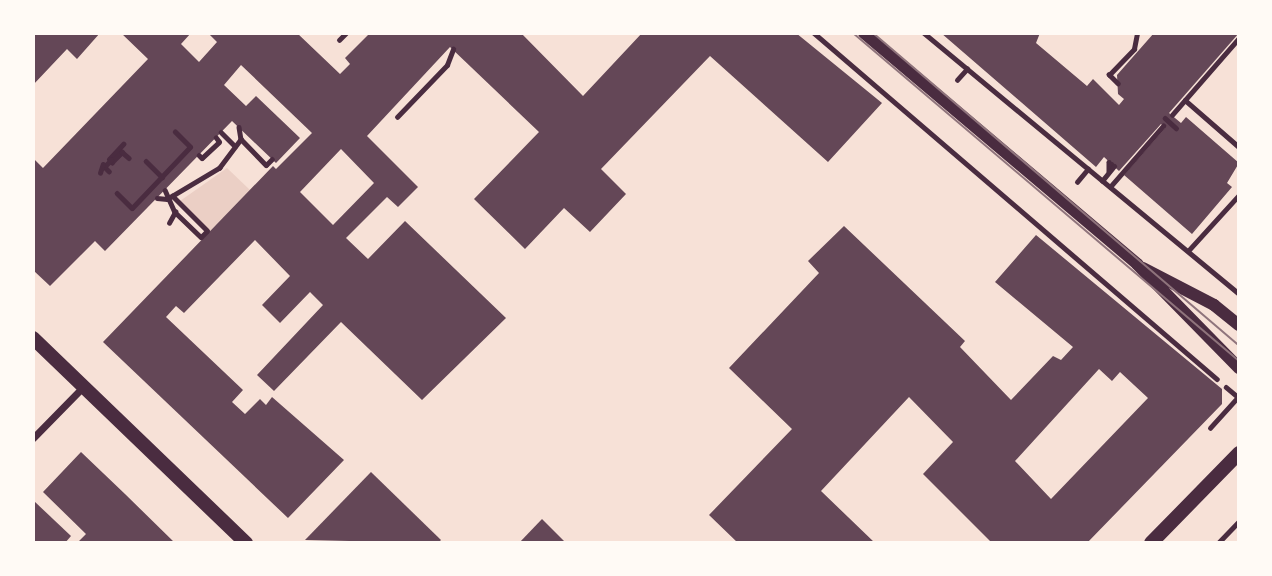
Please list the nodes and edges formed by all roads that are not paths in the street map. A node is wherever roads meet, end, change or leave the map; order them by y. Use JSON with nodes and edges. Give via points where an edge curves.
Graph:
{"nodes":[{"id":1,"x":864,"y":33,"type":"edge"},
{"id":2,"x":1137,"y":264,"type":"junction"},
{"id":3,"x":1239,"y":325,"type":"edge"},
{"id":4,"x":33,"y":338,"type":"edge"},
{"id":5,"x":1239,"y":368,"type":"edge"},
{"id":6,"x":83,"y":387,"type":"junction"},
{"id":7,"x":33,"y":438,"type":"edge"},
{"id":8,"x":1239,"y":453,"type":"edge"},
{"id":9,"x":246,"y":543,"type":"edge"},
{"id":10,"x":1151,"y":543,"type":"edge"}],
"edges":[{"from":1,"to":2,"type":"street"},
{"from":2,"to":3,"type":"street","via":[[1214,305]]},
{"from":2,"to":5,"type":"street"},
{"from":4,"to":6,"type":"main road"},
{"from":6,"to":7,"type":"street"},
{"from":6,"to":9,"type":"main road"},
{"from":8,"to":10,"type":"main road"}]}
